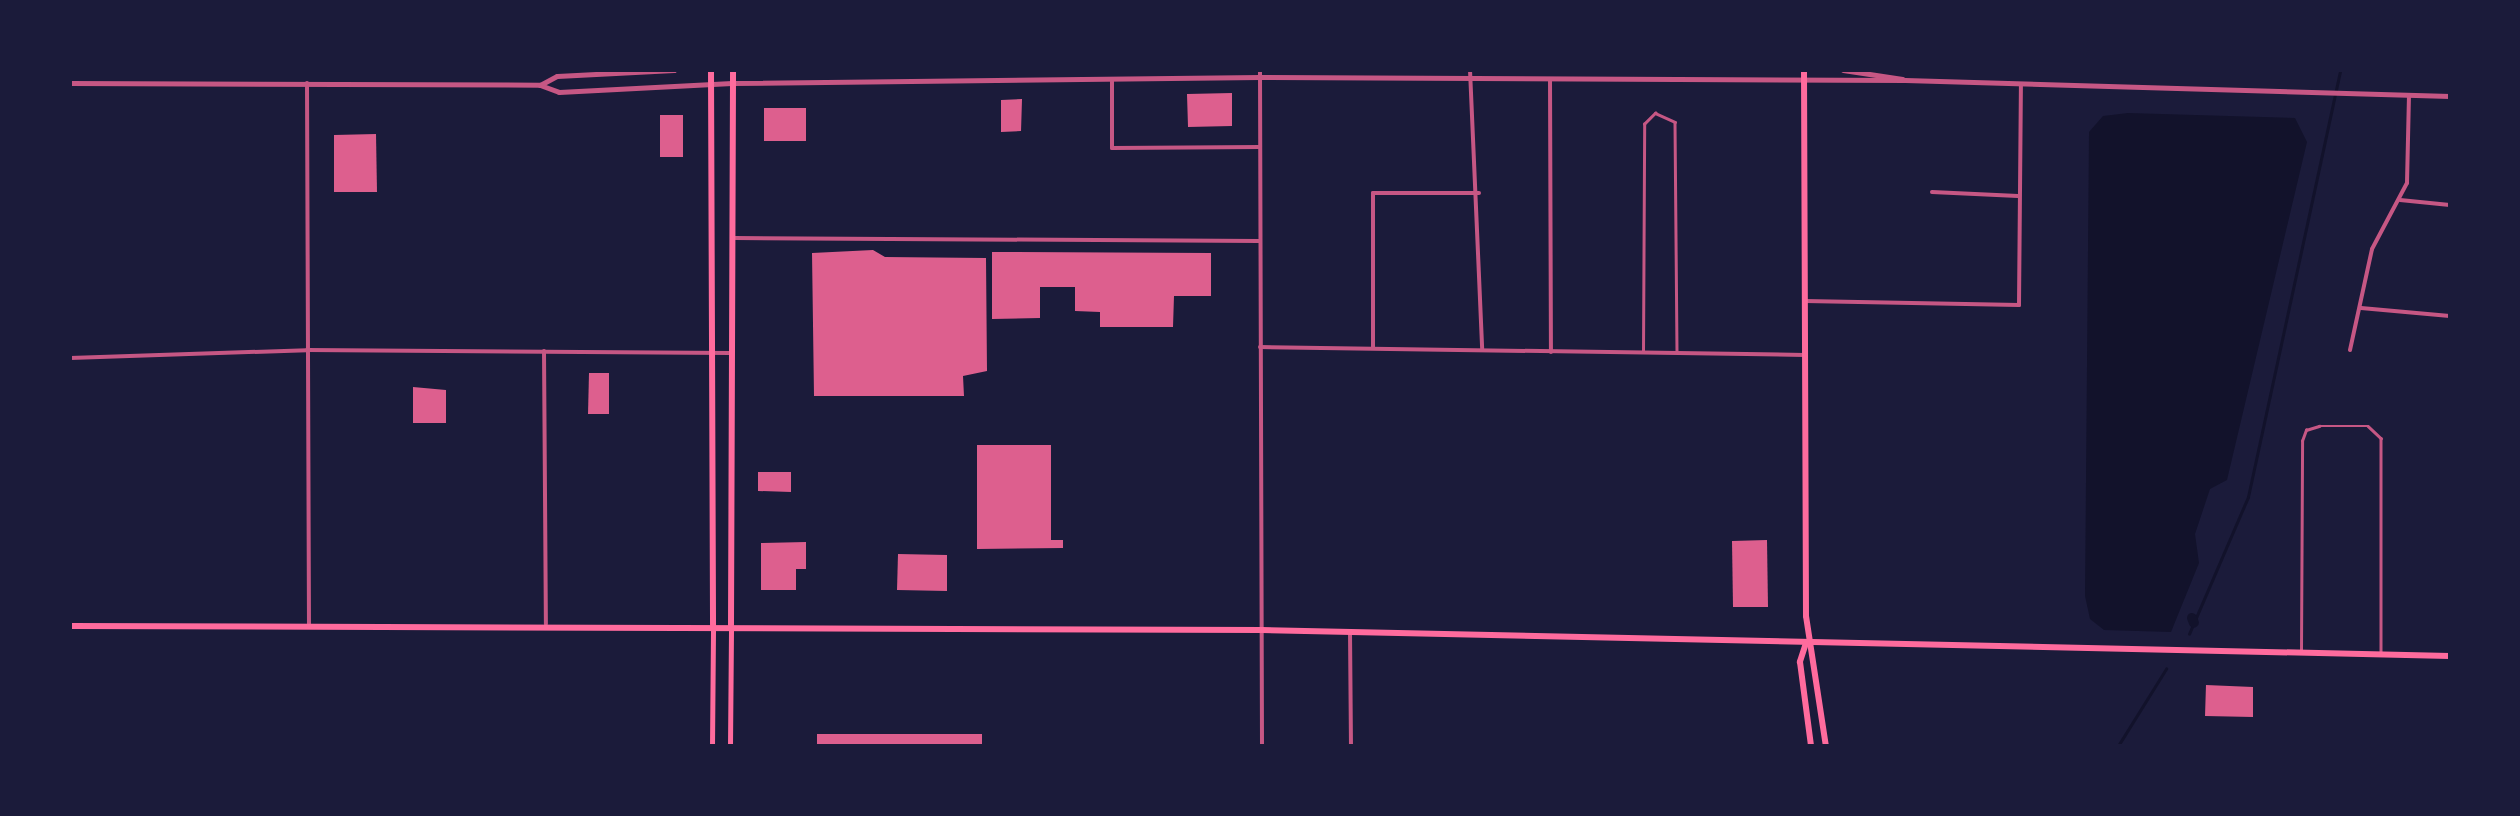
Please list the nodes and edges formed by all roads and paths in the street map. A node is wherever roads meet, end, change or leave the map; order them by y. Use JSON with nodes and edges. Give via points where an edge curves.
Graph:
{"nodes":[{"id":1,"x":674,"y":70,"type":"edge"},
{"id":2,"x":711,"y":70,"type":"edge"},
{"id":3,"x":733,"y":70,"type":"edge"},
{"id":4,"x":910,"y":70,"type":"edge"},
{"id":5,"x":1804,"y":70,"type":"edge"},
{"id":6,"x":1843,"y":70,"type":"edge"},
{"id":7,"x":1260,"y":74,"type":"edge"},
{"id":8,"x":1470,"y":74,"type":"edge"},
{"id":9,"x":1550,"y":79,"type":"junction"},
{"id":10,"x":1112,"y":80,"type":"junction"},
{"id":11,"x":1905,"y":80,"type":"junction"},
{"id":12,"x":908,"y":82,"type":"junction"},
{"id":13,"x":70,"y":83,"type":"edge"},
{"id":14,"x":732,"y":83,"type":"junction"},
{"id":15,"x":1804,"y":83,"type":"junction"},
{"id":16,"x":308,"y":84,"type":"junction"},
{"id":17,"x":712,"y":84,"type":"junction"},
{"id":18,"x":2020,"y":84,"type":"junction"},
{"id":19,"x":540,"y":85,"type":"junction"},
{"id":20,"x":2409,"y":95,"type":"junction"},
{"id":21,"x":2450,"y":96,"type":"edge"},
{"id":22,"x":1260,"y":146,"type":"junction"},
{"id":23,"x":1932,"y":192,"type":"dead end"},
{"id":24,"x":1479,"y":193,"type":"junction"},
{"id":25,"x":2018,"y":196,"type":"junction"},
{"id":26,"x":2400,"y":200,"type":"junction"},
{"id":27,"x":2450,"y":204,"type":"edge"},
{"id":28,"x":731,"y":238,"type":"junction"},
{"id":29,"x":1260,"y":241,"type":"junction"},
{"id":30,"x":1804,"y":301,"type":"junction"},
{"id":31,"x":2359,"y":307,"type":"junction"},
{"id":32,"x":2450,"y":316,"type":"edge"},
{"id":33,"x":1260,"y":347,"type":"junction"},
{"id":34,"x":1373,"y":347,"type":"junction"},
{"id":35,"x":1482,"y":349,"type":"junction"},
{"id":36,"x":308,"y":350,"type":"junction"},
{"id":37,"x":2350,"y":350,"type":"dead end"},
{"id":38,"x":544,"y":351,"type":"junction"},
{"id":39,"x":1551,"y":352,"type":"junction"},
{"id":40,"x":1644,"y":352,"type":"junction"},
{"id":41,"x":1676,"y":352,"type":"junction"},
{"id":42,"x":712,"y":353,"type":"junction"},
{"id":43,"x":730,"y":353,"type":"junction"},
{"id":44,"x":1805,"y":355,"type":"junction"},
{"id":45,"x":70,"y":358,"type":"edge"},
{"id":46,"x":308,"y":624,"type":"junction"},
{"id":47,"x":546,"y":624,"type":"junction"},
{"id":48,"x":713,"y":625,"type":"junction"},
{"id":49,"x":731,"y":625,"type":"junction"},
{"id":50,"x":70,"y":626,"type":"edge"},
{"id":51,"x":1262,"y":630,"type":"junction"},
{"id":52,"x":1350,"y":632,"type":"junction"},
{"id":53,"x":1807,"y":642,"type":"junction"},
{"id":54,"x":2302,"y":653,"type":"junction"},
{"id":55,"x":2381,"y":655,"type":"junction"},
{"id":56,"x":2450,"y":656,"type":"edge"},
{"id":57,"x":712,"y":746,"type":"edge"},
{"id":58,"x":730,"y":746,"type":"edge"},
{"id":59,"x":1262,"y":746,"type":"edge"},
{"id":60,"x":1351,"y":746,"type":"edge"},
{"id":61,"x":1811,"y":746,"type":"edge"},
{"id":62,"x":1826,"y":746,"type":"edge"}],
"edges":[{"from":1,"to":19,"type":"street","via":[[557,76]]},
{"from":2,"to":17,"type":"main road"},
{"from":3,"to":14,"type":"main road"},
{"from":4,"to":12,"type":"street"},
{"from":5,"to":15,"type":"main road"},
{"from":6,"to":11,"type":"street"},
{"from":7,"to":8,"type":"street"},
{"from":7,"to":10,"type":"street"},
{"from":7,"to":22,"type":"street"},
{"from":8,"to":9,"type":"street"},
{"from":8,"to":24,"type":"street"},
{"from":9,"to":15,"type":"street"},
{"from":9,"to":39,"type":"street"},
{"from":10,"to":12,"type":"street"},
{"from":10,"to":22,"type":"street","via":[[1112,148]]},
{"from":11,"to":15,"type":"street"},
{"from":11,"to":18,"type":"street"},
{"from":12,"to":14,"type":"street"},
{"from":13,"to":16,"type":"street"},
{"from":14,"to":17,"type":"street"},
{"from":14,"to":28,"type":"main road"},
{"from":15,"to":30,"type":"main road"},
{"from":16,"to":19,"type":"street"},
{"from":16,"to":36,"type":"street"},
{"from":17,"to":19,"type":"street","via":[[559,92]]},
{"from":17,"to":42,"type":"main road"},
{"from":18,"to":20,"type":"street"},
{"from":18,"to":25,"type":"street"},
{"from":20,"to":21,"type":"street"},
{"from":20,"to":26,"type":"street"},
{"from":22,"to":29,"type":"street"},
{"from":23,"to":25,"type":"street"},
{"from":24,"to":34,"type":"street","via":[[1372,193]]},
{"from":24,"to":35,"type":"street"},
{"from":25,"to":30,"type":"street","via":[[2019,305]]},
{"from":26,"to":27,"type":"street"},
{"from":26,"to":31,"type":"street","via":[[2372,249]]},
{"from":28,"to":29,"type":"street"},
{"from":28,"to":43,"type":"main road"},
{"from":29,"to":33,"type":"street"},
{"from":30,"to":44,"type":"main road"},
{"from":31,"to":32,"type":"street"},
{"from":31,"to":37,"type":"street"},
{"from":33,"to":34,"type":"street"},
{"from":33,"to":51,"type":"street"},
{"from":34,"to":35,"type":"street"},
{"from":35,"to":39,"type":"street"},
{"from":36,"to":38,"type":"street"},
{"from":36,"to":45,"type":"street"},
{"from":36,"to":46,"type":"street"},
{"from":38,"to":42,"type":"street"},
{"from":38,"to":47,"type":"street"},
{"from":39,"to":40,"type":"street"},
{"from":40,"to":41,"type":"street"},
{"from":40,"to":41,"type":"lane","via":[[1644,124],[1655,113],[1675,122]]},
{"from":41,"to":44,"type":"street"},
{"from":42,"to":43,"type":"street"},
{"from":42,"to":48,"type":"main road"},
{"from":43,"to":49,"type":"main road"},
{"from":44,"to":53,"type":"main road"},
{"from":46,"to":47,"type":"main road"},
{"from":46,"to":50,"type":"main road"},
{"from":47,"to":48,"type":"main road"},
{"from":48,"to":49,"type":"main road"},
{"from":48,"to":57,"type":"main road"},
{"from":49,"to":51,"type":"main road"},
{"from":49,"to":58,"type":"main road"},
{"from":51,"to":52,"type":"main road"},
{"from":51,"to":59,"type":"street"},
{"from":52,"to":53,"type":"main road"},
{"from":52,"to":60,"type":"street"},
{"from":53,"to":54,"type":"main road"},
{"from":53,"to":61,"type":"main road","via":[[1800,662]]},
{"from":53,"to":62,"type":"main road"},
{"from":54,"to":55,"type":"main road"},
{"from":54,"to":55,"type":"lane","via":[[2302,441],[2306,430],[2318,426],[2368,426],[2381,438]]},
{"from":55,"to":56,"type":"main road"}]}
